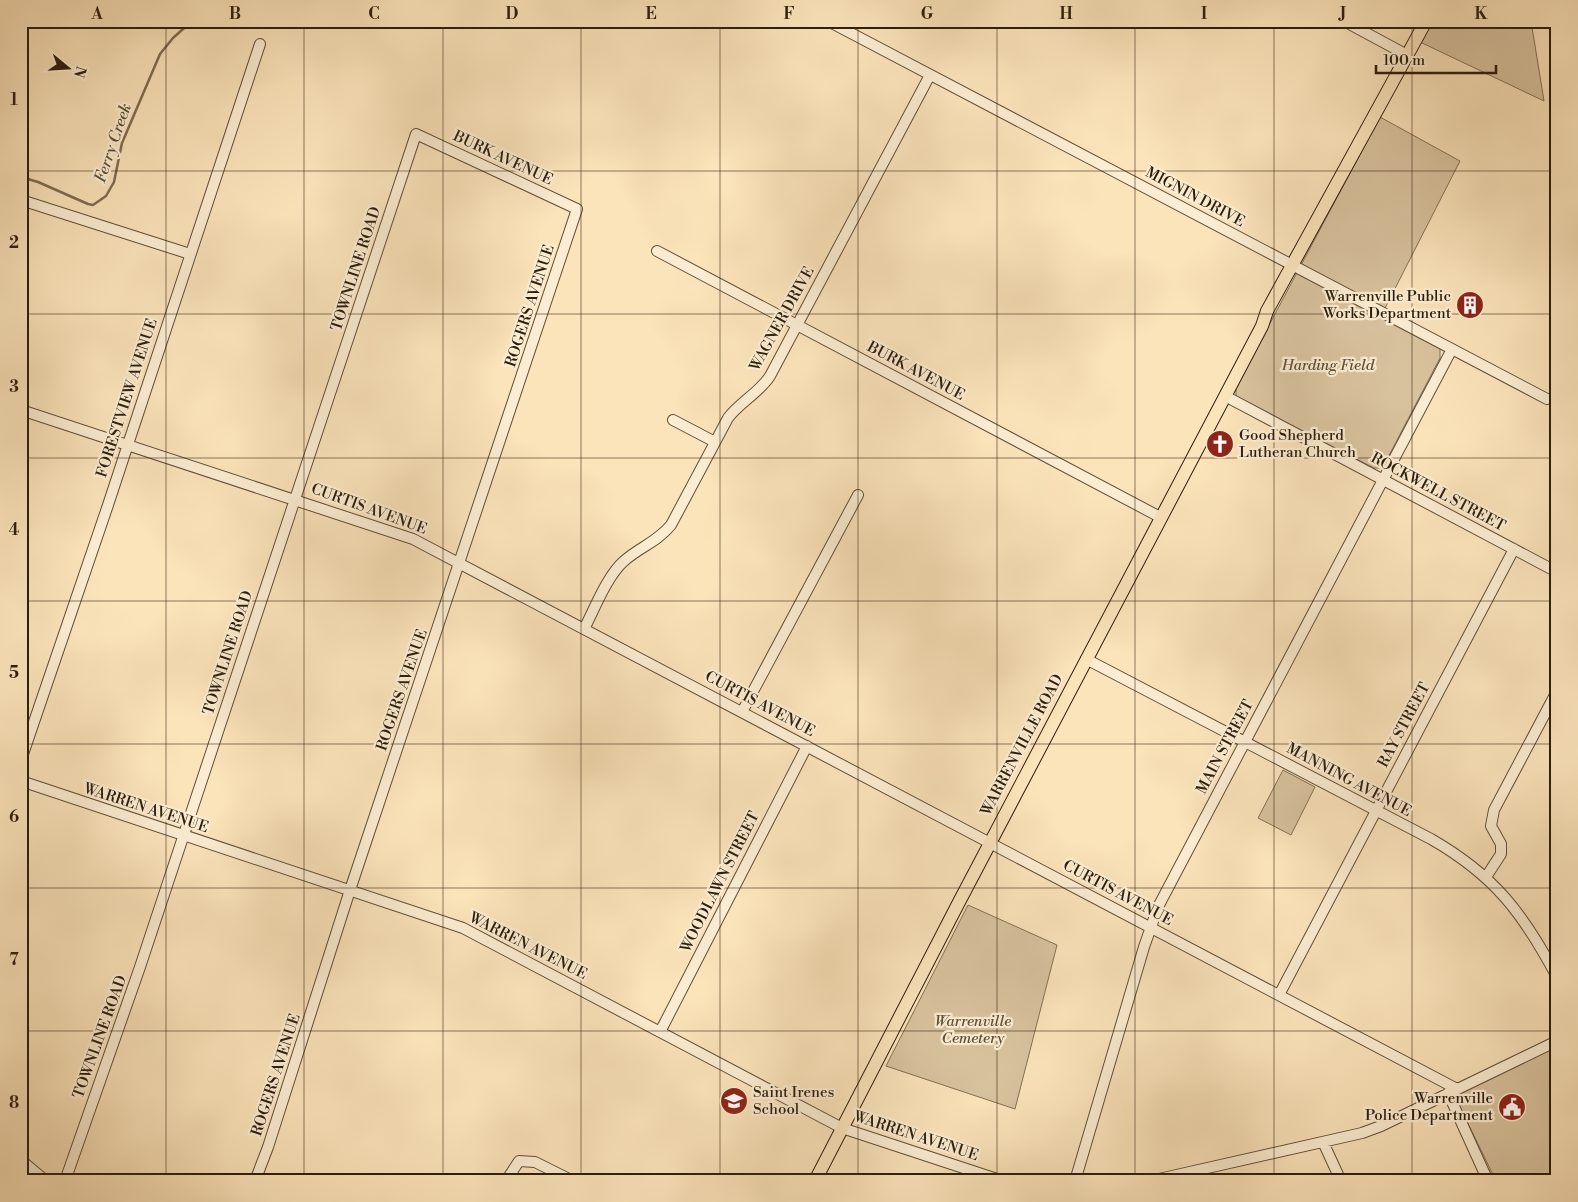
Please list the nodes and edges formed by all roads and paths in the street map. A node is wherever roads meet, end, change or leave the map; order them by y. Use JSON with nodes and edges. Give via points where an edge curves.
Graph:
{"nodes":[{"id":1,"x":828,"y":21,"type":"edge"},
{"id":2,"x":1344,"y":21,"type":"edge"},
{"id":3,"x":1426,"y":21,"type":"edge"},
{"id":4,"x":260,"y":44,"type":"dead end"},
{"id":5,"x":1408,"y":55,"type":"junction"},
{"id":6,"x":930,"y":75,"type":"junction"},
{"id":7,"x":416,"y":134,"type":"joint"},
{"id":8,"x":21,"y":200,"type":"edge"},
{"id":9,"x":577,"y":209,"type":"joint"},
{"id":10,"x":657,"y":251,"type":"dead end"},
{"id":11,"x":190,"y":254,"type":"junction"},
{"id":12,"x":1294,"y":266,"type":"junction"},
{"id":13,"x":797,"y":325,"type":"junction"},
{"id":14,"x":1452,"y":349,"type":"junction"},
{"id":15,"x":1225,"y":396,"type":"junction"},
{"id":16,"x":1547,"y":399,"type":"dead end"},
{"id":17,"x":21,"y":410,"type":"edge"},
{"id":18,"x":673,"y":420,"type":"dead end"},
{"id":19,"x":716,"y":442,"type":"junction"},
{"id":20,"x":127,"y":445,"type":"junction"},
{"id":21,"x":1382,"y":480,"type":"junction"},
{"id":22,"x":858,"y":495,"type":"dead end"},
{"id":23,"x":295,"y":499,"type":"junction"},
{"id":24,"x":1160,"y":517,"type":"junction"},
{"id":25,"x":1514,"y":549,"type":"junction"},
{"id":26,"x":460,"y":563,"type":"junction"},
{"id":27,"x":1557,"y":572,"type":"edge"},
{"id":28,"x":584,"y":629,"type":"junction"},
{"id":29,"x":1086,"y":658,"type":"junction"},
{"id":30,"x":1557,"y":691,"type":"edge"},
{"id":31,"x":742,"y":712,"type":"junction"},
{"id":32,"x":1244,"y":742,"type":"junction"},
{"id":33,"x":807,"y":746,"type":"junction"},
{"id":34,"x":21,"y":760,"type":"edge"},
{"id":35,"x":21,"y":781,"type":"edge"},
{"id":36,"x":1376,"y":810,"type":"junction"},
{"id":37,"x":184,"y":836,"type":"junction"},
{"id":38,"x":989,"y":843,"type":"junction"},
{"id":39,"x":1486,"y":877,"type":"junction"},
{"id":40,"x":350,"y":890,"type":"junction"},
{"id":41,"x":1151,"y":927,"type":"junction"},
{"id":42,"x":1557,"y":977,"type":"edge"},
{"id":43,"x":1279,"y":995,"type":"junction"},
{"id":44,"x":660,"y":1032,"type":"junction"},
{"id":45,"x":1557,"y":1041,"type":"edge"},
{"id":46,"x":1453,"y":1091,"type":"junction"},
{"id":47,"x":842,"y":1128,"type":"junction"},
{"id":48,"x":1323,"y":1142,"type":"junction"},
{"id":49,"x":21,"y":1160,"type":"edge"},
{"id":50,"x":46,"y":1181,"type":"edge"},
{"id":51,"x":64,"y":1181,"type":"edge"},
{"id":52,"x":255,"y":1181,"type":"edge"},
{"id":53,"x":506,"y":1181,"type":"edge"},
{"id":54,"x":573,"y":1181,"type":"edge"},
{"id":55,"x":815,"y":1181,"type":"edge"},
{"id":56,"x":1002,"y":1181,"type":"edge"},
{"id":57,"x":1075,"y":1181,"type":"edge"},
{"id":58,"x":1150,"y":1181,"type":"edge"},
{"id":59,"x":1341,"y":1181,"type":"edge"},
{"id":60,"x":1488,"y":1181,"type":"edge"}],
"edges":[{"from":1,"to":6,"type":"street","name":"MIGNIN DRIVE"},
{"from":2,"to":5,"type":"street"},
{"from":3,"to":5,"type":"main road","name":"WARRENVILLE ROAD"},
{"from":4,"to":11,"type":"street","name":"FORESTVIEW AVENUE"},
{"from":5,"to":12,"type":"main road","name":"WARRENVILLE ROAD"},
{"from":6,"to":12,"type":"street","name":"MIGNIN DRIVE"},
{"from":6,"to":13,"type":"street","name":"WAGNER DRIVE"},
{"from":7,"to":9,"type":"street","name":"BURK AVENUE"},
{"from":7,"to":23,"type":"street","name":"TOWNLINE ROAD"},
{"from":8,"to":11,"type":"street"},
{"from":9,"to":26,"type":"street","name":"ROGERS AVENUE"},
{"from":10,"to":13,"type":"street","name":"BURK AVENUE"},
{"from":11,"to":20,"type":"street","name":"FORESTVIEW AVENUE"},
{"from":12,"to":14,"type":"street","name":"MIGNIN DRIVE"},
{"from":12,"to":15,"type":"main road","name":"WARRENVILLE ROAD"},
{"from":13,"to":19,"type":"street","name":"WAGNER DRIVE","via":[[765,383],[734,410]]},
{"from":13,"to":24,"type":"street","name":"BURK AVENUE"},
{"from":14,"to":16,"type":"street","name":"MIGNIN DRIVE"},
{"from":14,"to":21,"type":"street","name":"MAIN STREET"},
{"from":15,"to":21,"type":"street","name":"ROCKWELL STREET"},
{"from":15,"to":24,"type":"main road","name":"WARRENVILLE ROAD"},
{"from":17,"to":20,"type":"street","name":"CURTIS AVENUE"},
{"from":18,"to":19,"type":"street"},
{"from":19,"to":28,"type":"street","name":"WAGNER DRIVE","via":[[671,525],[660,538],[617,569]]},
{"from":20,"to":23,"type":"street","name":"CURTIS AVENUE"},
{"from":20,"to":34,"type":"street","name":"FORESTVIEW AVENUE"},
{"from":21,"to":25,"type":"street","name":"ROCKWELL STREET"},
{"from":21,"to":32,"type":"street","name":"MAIN STREET"},
{"from":22,"to":31,"type":"street"},
{"from":23,"to":26,"type":"street","name":"CURTIS AVENUE","via":[[413,539]]},
{"from":23,"to":37,"type":"street","name":"TOWNLINE ROAD"},
{"from":24,"to":29,"type":"main road","name":"WARRENVILLE ROAD"},
{"from":25,"to":27,"type":"street","name":"ROCKWELL STREET"},
{"from":25,"to":36,"type":"street","name":"RAY STREET"},
{"from":26,"to":28,"type":"street","name":"CURTIS AVENUE"},
{"from":26,"to":40,"type":"street","name":"ROGERS AVENUE"},
{"from":28,"to":31,"type":"street","name":"CURTIS AVENUE"},
{"from":29,"to":32,"type":"street","name":"MANNING AVENUE"},
{"from":29,"to":38,"type":"main road","name":"WARRENVILLE ROAD"},
{"from":30,"to":39,"type":"street","via":[[1494,810],[1491,826],[1501,844],[1501,854]]},
{"from":31,"to":33,"type":"street","name":"CURTIS AVENUE"},
{"from":32,"to":36,"type":"street","name":"MANNING AVENUE"},
{"from":32,"to":41,"type":"street","name":"MAIN STREET","via":[[1158,907]]},
{"from":33,"to":38,"type":"street","name":"CURTIS AVENUE"},
{"from":33,"to":44,"type":"street","name":"WOODLAWN STREET"},
{"from":35,"to":37,"type":"street","name":"WARREN AVENUE"},
{"from":36,"to":39,"type":"street","name":"MANNING AVENUE","via":[[1446,848]]},
{"from":36,"to":43,"type":"street","name":"RAY STREET"},
{"from":37,"to":40,"type":"street","name":"WARREN AVENUE"},
{"from":37,"to":51,"type":"street","name":"TOWNLINE ROAD"},
{"from":38,"to":41,"type":"street","name":"CURTIS AVENUE"},
{"from":38,"to":47,"type":"main road","name":"WARRENVILLE ROAD"},
{"from":39,"to":42,"type":"street","name":"MANNING AVENUE","via":[[1521,917]]},
{"from":40,"to":44,"type":"street","name":"WARREN AVENUE","via":[[463,928]]},
{"from":40,"to":52,"type":"street","name":"ROGERS AVENUE"},
{"from":41,"to":43,"type":"street","name":"CURTIS AVENUE"},
{"from":41,"to":57,"type":"street","name":"MAIN STREET"},
{"from":43,"to":46,"type":"street","name":"CURTIS AVENUE"},
{"from":44,"to":47,"type":"street","name":"WARREN AVENUE"},
{"from":45,"to":46,"type":"street"},
{"from":46,"to":48,"type":"street","via":[[1381,1126]]},
{"from":46,"to":60,"type":"street"},
{"from":47,"to":55,"type":"main road","name":"WARRENVILLE ROAD"},
{"from":47,"to":56,"type":"street","name":"WARREN AVENUE"},
{"from":48,"to":58,"type":"street"},
{"from":48,"to":59,"type":"street"},
{"from":49,"to":50,"type":"street"},
{"from":53,"to":54,"type":"street","via":[[519,1161],[532,1161]]}]}
